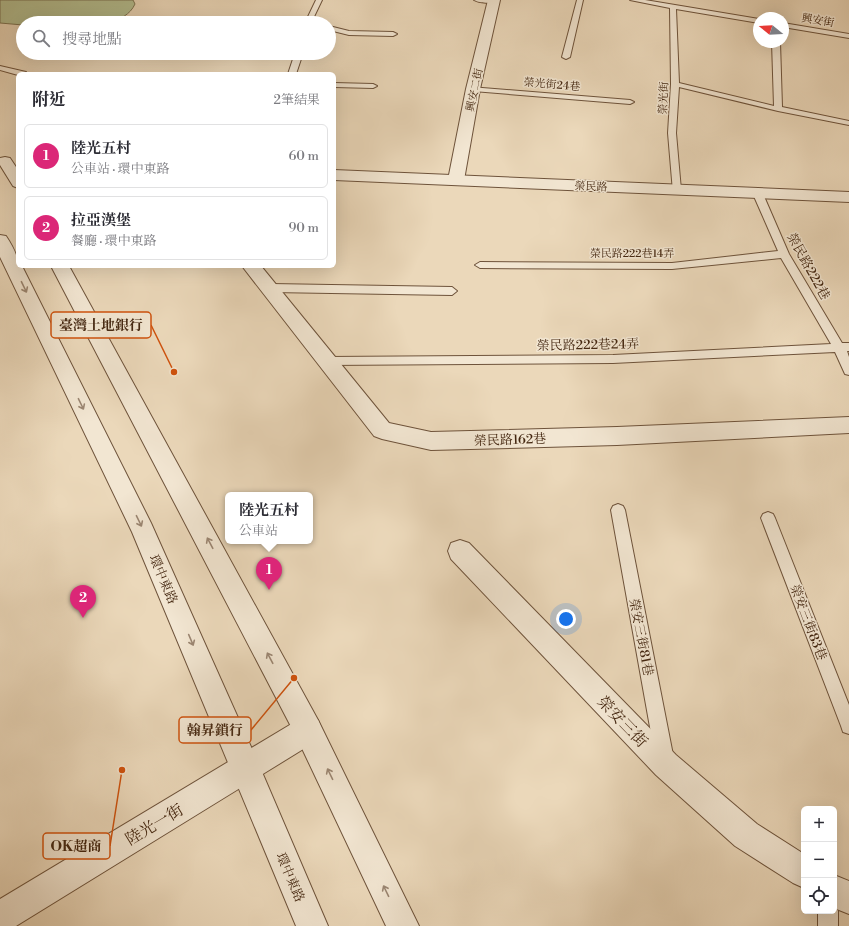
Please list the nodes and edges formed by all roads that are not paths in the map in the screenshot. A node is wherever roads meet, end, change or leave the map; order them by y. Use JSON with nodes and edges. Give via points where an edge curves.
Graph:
{"nodes":[{"id":1,"x":319,"y":0,"type":"edge"},
{"id":2,"x":477,"y":0,"type":"edge"},
{"id":3,"x":494,"y":0,"type":"edge"},
{"id":4,"x":580,"y":0,"type":"edge"},
{"id":5,"x":633,"y":0,"type":"edge"},
{"id":6,"x":673,"y":7,"type":"junction"},
{"id":7,"x":311,"y":16,"type":"edge"},
{"id":8,"x":753,"y":20,"type":"edge"},
{"id":9,"x":789,"y":26,"type":"edge"},
{"id":10,"x":336,"y":30,"type":"edge"},
{"id":11,"x":393,"y":34,"type":"dead end"},
{"id":12,"x":849,"y":36,"type":"edge"},
{"id":13,"x":776,"y":48,"type":"edge"},
{"id":14,"x":566,"y":56,"type":"dead end"},
{"id":15,"x":297,"y":60,"type":"edge"},
{"id":16,"x":0,"y":68,"type":"edge"},
{"id":17,"x":16,"y":72,"type":"edge"},
{"id":18,"x":293,"y":72,"type":"edge"},
{"id":19,"x":675,"y":84,"type":"junction"},
{"id":20,"x":336,"y":85,"type":"edge"},
{"id":21,"x":373,"y":86,"type":"dead end"},
{"id":22,"x":473,"y":89,"type":"junction"},
{"id":23,"x":630,"y":102,"type":"dead end"},
{"id":24,"x":778,"y":109,"type":"junction"},
{"id":25,"x":849,"y":123,"type":"edge"},
{"id":26,"x":6,"y":161,"type":"edge"},
{"id":27,"x":336,"y":175,"type":"edge"},
{"id":28,"x":16,"y":179,"type":"edge"},
{"id":29,"x":456,"y":180,"type":"junction"},
{"id":30,"x":676,"y":190,"type":"junction"},
{"id":31,"x":758,"y":194,"type":"junction"},
{"id":32,"x":849,"y":197,"type":"edge"},
{"id":33,"x":0,"y":240,"type":"edge"},
{"id":34,"x":784,"y":254,"type":"junction"},
{"id":35,"x":480,"y":265,"type":"dead end"},
{"id":36,"x":61,"y":268,"type":"edge"},
{"id":37,"x":253,"y":268,"type":"edge"},
{"id":38,"x":271,"y":288,"type":"junction"},
{"id":39,"x":452,"y":291,"type":"dead end"},
{"id":40,"x":844,"y":347,"type":"edge"},
{"id":41,"x":327,"y":361,"type":"junction"},
{"id":42,"x":849,"y":371,"type":"edge"},
{"id":43,"x":849,"y":425,"type":"edge"},
{"id":44,"x":618,"y":510,"type":"dead end"},
{"id":45,"x":768,"y":518,"type":"dead end"},
{"id":46,"x":460,"y":551,"type":"dead end"},
{"id":47,"x":849,"y":726,"type":"edge"},
{"id":48,"x":308,"y":730,"type":"junction"},
{"id":49,"x":666,"y":765,"type":"junction"},
{"id":50,"x":246,"y":768,"type":"junction"},
{"id":51,"x":801,"y":870,"type":"edge"},
{"id":52,"x":837,"y":892,"type":"edge"},
{"id":53,"x":849,"y":898,"type":"edge"},
{"id":54,"x":828,"y":914,"type":"edge"},
{"id":55,"x":0,"y":917,"type":"edge"},
{"id":56,"x":312,"y":926,"type":"edge"},
{"id":57,"x":403,"y":926,"type":"edge"},
{"id":58,"x":828,"y":926,"type":"edge"}],
"edges":[{"from":1,"to":7,"type":"lane"},
{"from":2,"to":3,"type":"lane"},
{"from":3,"to":22,"type":"street","name":"興安二街"},
{"from":4,"to":14,"type":"lane"},
{"from":5,"to":6,"type":"lane"},
{"from":6,"to":8,"type":"lane"},
{"from":6,"to":19,"type":"lane","name":"榮光街"},
{"from":9,"to":12,"type":"lane","name":"興安街"},
{"from":10,"to":11,"type":"lane","via":[[349,33]]},
{"from":13,"to":24,"type":"lane"},
{"from":15,"to":18,"type":"lane"},
{"from":16,"to":17,"type":"lane"},
{"from":19,"to":24,"type":"lane"},
{"from":19,"to":30,"type":"lane","name":"榮光街","via":[[672,134]]},
{"from":20,"to":21,"type":"lane"},
{"from":22,"to":23,"type":"lane","name":"榮光街24巷"},
{"from":22,"to":29,"type":"street","name":"興安二街"},
{"from":24,"to":25,"type":"lane"},
{"from":26,"to":28,"type":"street"},
{"from":27,"to":29,"type":"street","name":"榮民路"},
{"from":29,"to":30,"type":"street","name":"榮民路"},
{"from":30,"to":31,"type":"street","name":"榮民路"},
{"from":31,"to":32,"type":"street","name":"榮民路"},
{"from":31,"to":34,"type":"lane","name":"榮民路222巷"},
{"from":33,"to":50,"type":"street","name":"環中東路","one_way":true,"via":[[143,530]]},
{"from":34,"to":35,"type":"lane","name":"榮民路222巷14弄","via":[[672,266]]},
{"from":34,"to":40,"type":"lane","name":"榮民路222巷"},
{"from":48,"to":36,"type":"street","one_way":true},
{"from":37,"to":38,"type":"street","name":"榮民路162巷"},
{"from":38,"to":39,"type":"lane"},
{"from":38,"to":41,"type":"street","name":"榮民路162巷"},
{"from":40,"to":41,"type":"lane","name":"榮民路222巷24弄","via":[[613,359]]},
{"from":40,"to":42,"type":"lane","name":"榮民路222巷"},
{"from":41,"to":43,"type":"street","name":"榮民路162巷","via":[[382,430],[431,441]]},
{"from":44,"to":49,"type":"lane","name":"榮安三街81巷"},
{"from":45,"to":47,"type":"lane","name":"榮安三街83巷"},
{"from":46,"to":49,"type":"street","name":"榮安三街"},
{"from":48,"to":50,"type":"street","name":"陸光一街"},
{"from":57,"to":48,"type":"street","one_way":true},
{"from":49,"to":51,"type":"street","name":"榮安三街","via":[[746,835]]},
{"from":50,"to":55,"type":"street","name":"陸光一街"},
{"from":50,"to":56,"type":"street","name":"環中東路"},
{"from":52,"to":53,"type":"street"},
{"from":54,"to":58,"type":"lane"}]}
